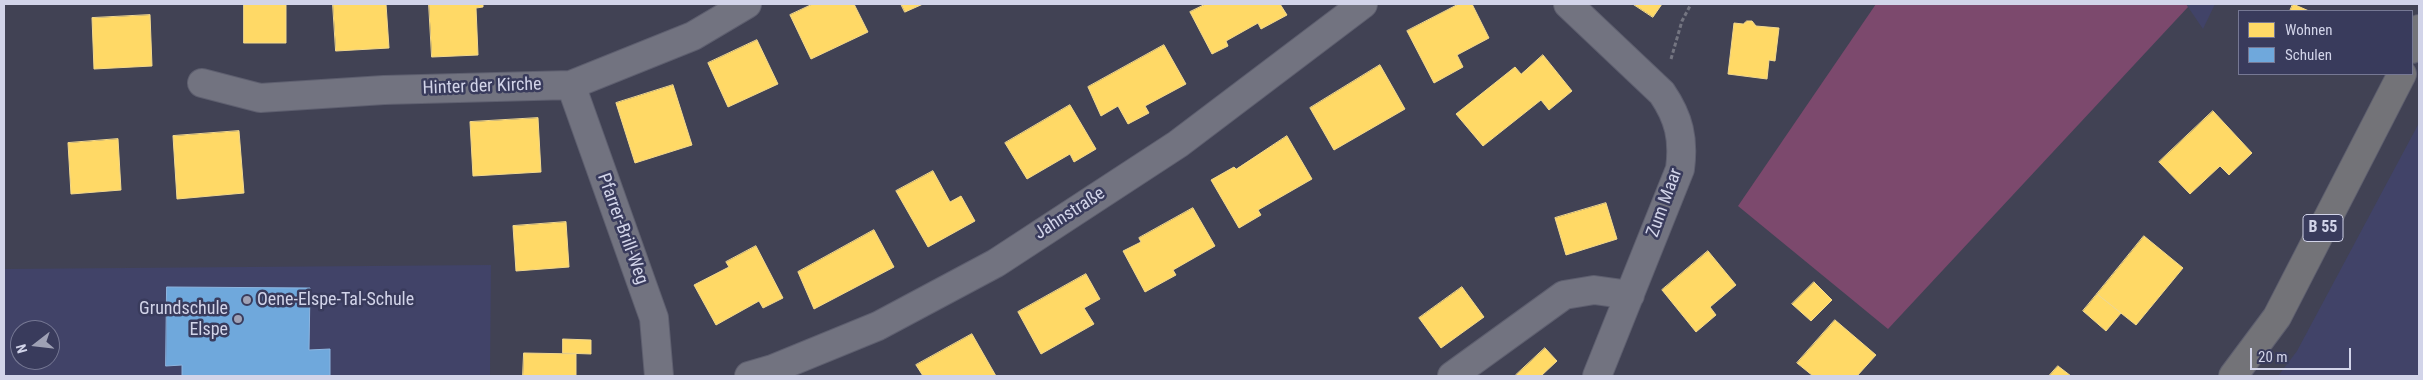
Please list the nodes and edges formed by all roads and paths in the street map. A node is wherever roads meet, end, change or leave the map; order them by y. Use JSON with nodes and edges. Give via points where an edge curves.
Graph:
{"nodes":[{"id":1,"x":747,"y":4,"type":"edge"},
{"id":2,"x":1363,"y":4,"type":"edge"},
{"id":3,"x":1568,"y":4,"type":"edge"},
{"id":4,"x":1692,"y":4,"type":"edge"},
{"id":5,"x":2419,"y":30,"type":"edge"},
{"id":6,"x":2413,"y":46,"type":"edge"},
{"id":7,"x":2401,"y":75,"type":"edge"},
{"id":8,"x":202,"y":83,"type":"dead end"},
{"id":9,"x":571,"y":85,"type":"junction"},
{"id":10,"x":1662,"y":93,"type":"junction"},
{"id":11,"x":1630,"y":295,"type":"junction"},
{"id":12,"x":659,"y":376,"type":"edge"},
{"id":13,"x":749,"y":376,"type":"edge"},
{"id":14,"x":1452,"y":376,"type":"edge"},
{"id":15,"x":1597,"y":376,"type":"edge"},
{"id":16,"x":2233,"y":376,"type":"edge"}],
"edges":[{"from":1,"to":9,"type":"street","name":"Hinter der Kirche","via":[[693,36]]},
{"from":2,"to":13,"type":"street","name":"Jahnstraße","via":[[1178,144],[996,263],[878,326],[774,369]]},
{"from":3,"to":10,"type":"street","name":"Zum Maar"},
{"from":4,"to":10,"type":"path","via":[[1682,21]]},
{"from":5,"to":6,"type":"main road"},
{"from":7,"to":16,"type":"main road","number":"B 55","via":[[2276,317]]},
{"from":8,"to":9,"type":"street","name":"Hinter der Kirche","via":[[260,98],[384,90]]},
{"from":9,"to":12,"type":"street","name":"Pfarrer-Brill-Weg","via":[[654,318]]},
{"from":10,"to":11,"type":"street","name":"Zum Maar","via":[[1673,109],[1680,129],[1683,148],[1680,169]]},
{"from":11,"to":14,"type":"street","via":[[1594,290],[1564,295]]},
{"from":11,"to":15,"type":"street","name":"Zum Maar"}]}
